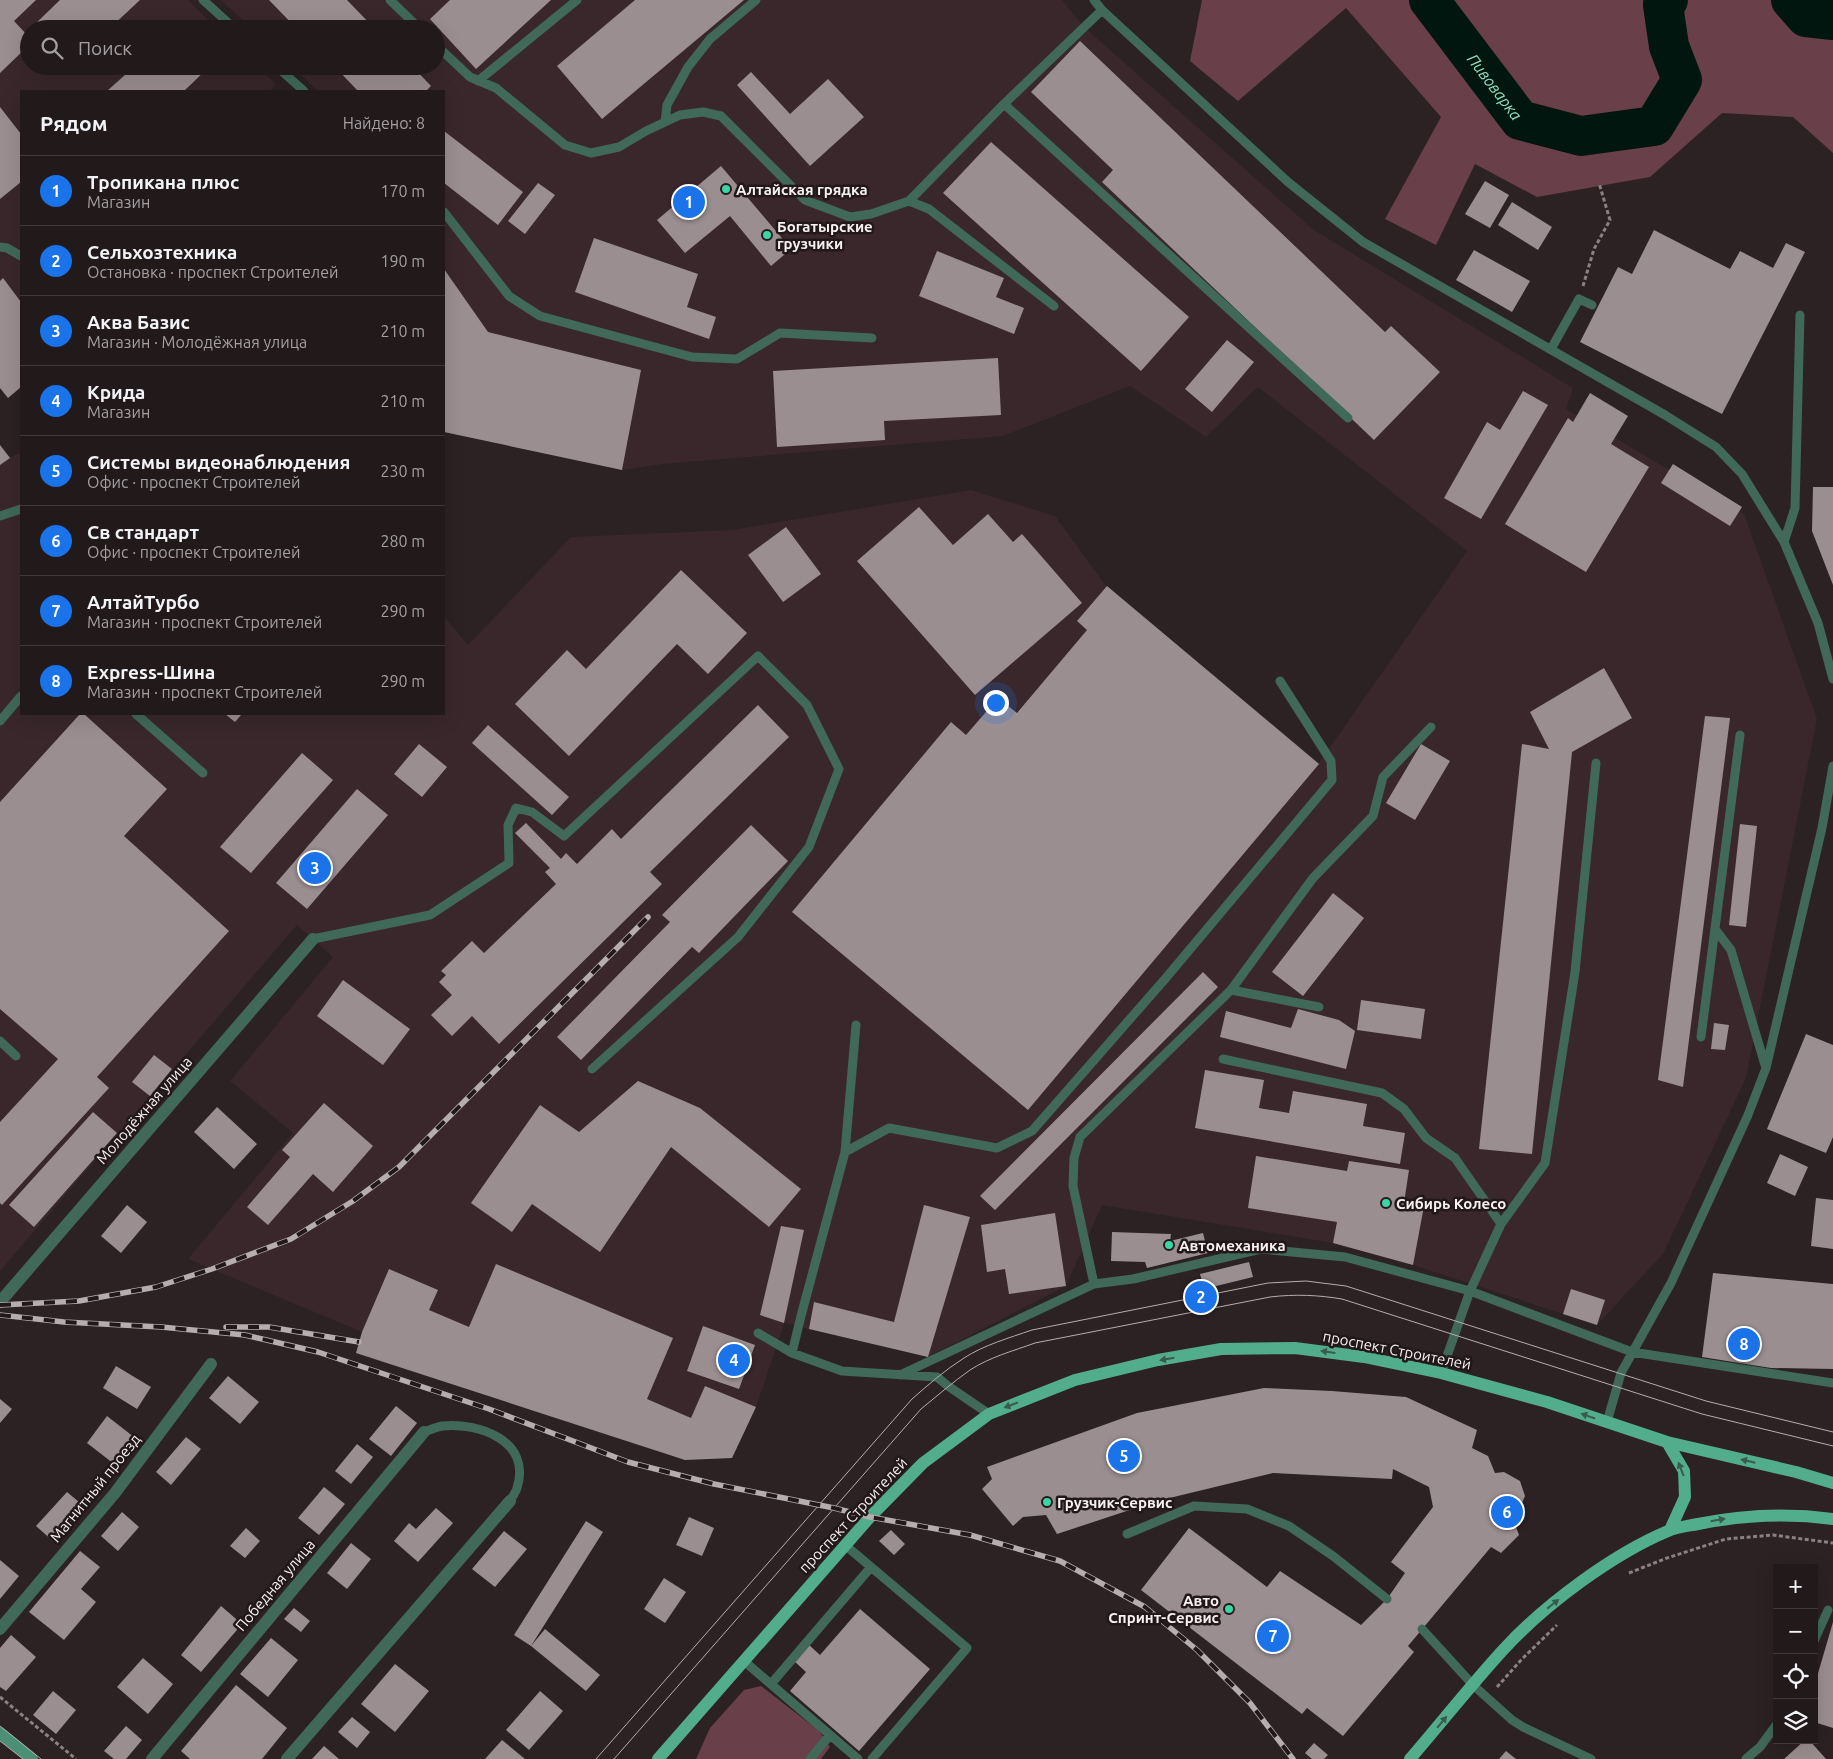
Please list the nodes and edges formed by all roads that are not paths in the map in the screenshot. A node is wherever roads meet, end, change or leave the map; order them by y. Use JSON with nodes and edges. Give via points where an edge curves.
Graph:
{"nodes":[{"id":1,"x":203,"y":0,"type":"edge"},
{"id":2,"x":390,"y":0,"type":"edge"},
{"id":3,"x":578,"y":0,"type":"edge"},
{"id":4,"x":756,"y":0,"type":"edge"},
{"id":5,"x":1094,"y":0,"type":"edge"},
{"id":6,"x":1102,"y":10,"type":"junction"},
{"id":7,"x":225,"y":20,"type":"edge"},
{"id":8,"x":411,"y":20,"type":"edge"},
{"id":9,"x":445,"y":53,"type":"edge"},
{"id":10,"x":286,"y":75,"type":"edge"},
{"id":11,"x":478,"y":81,"type":"junction"},
{"id":12,"x":303,"y":90,"type":"edge"},
{"id":13,"x":1004,"y":104,"type":"junction"},
{"id":14,"x":665,"y":122,"type":"junction"},
{"id":15,"x":909,"y":201,"type":"junction"},
{"id":16,"x":445,"y":213,"type":"edge"},
{"id":17,"x":0,"y":247,"type":"edge"},
{"id":18,"x":20,"y":255,"type":"edge"},
{"id":19,"x":1054,"y":306,"type":"dead end"},
{"id":20,"x":1592,"y":306,"type":"dead end"},
{"id":21,"x":1800,"y":315,"type":"dead end"},
{"id":22,"x":872,"y":338,"type":"dead end"},
{"id":23,"x":1551,"y":349,"type":"junction"},
{"id":24,"x":1348,"y":418,"type":"dead end"},
{"id":25,"x":20,"y":510,"type":"edge"},
{"id":26,"x":0,"y":516,"type":"edge"},
{"id":27,"x":1784,"y":542,"type":"junction"},
{"id":28,"x":1833,"y":679,"type":"edge"},
{"id":29,"x":1280,"y":681,"type":"dead end"},
{"id":30,"x":20,"y":697,"type":"edge"},
{"id":31,"x":137,"y":715,"type":"edge"},
{"id":32,"x":0,"y":721,"type":"edge"},
{"id":33,"x":1431,"y":727,"type":"dead end"},
{"id":34,"x":1740,"y":735,"type":"dead end"},
{"id":35,"x":1596,"y":763,"type":"dead end"},
{"id":36,"x":1833,"y":766,"type":"edge"},
{"id":37,"x":203,"y":773,"type":"dead end"},
{"id":38,"x":1715,"y":929,"type":"junction"},
{"id":39,"x":314,"y":939,"type":"joint"},
{"id":40,"x":1231,"y":990,"type":"junction"},
{"id":41,"x":1319,"y":1007,"type":"dead end"},
{"id":42,"x":856,"y":1025,"type":"dead end"},
{"id":43,"x":1701,"y":1037,"type":"dead end"},
{"id":44,"x":0,"y":1041,"type":"edge"},
{"id":45,"x":16,"y":1056,"type":"dead end"},
{"id":46,"x":1223,"y":1059,"type":"dead end"},
{"id":47,"x":1766,"y":1068,"type":"junction"},
{"id":48,"x":592,"y":1069,"type":"dead end"},
{"id":49,"x":846,"y":1152,"type":"junction"},
{"id":50,"x":1501,"y":1224,"type":"junction"},
{"id":51,"x":1094,"y":1284,"type":"junction"},
{"id":52,"x":1470,"y":1291,"type":"junction"},
{"id":53,"x":0,"y":1302,"type":"edge"},
{"id":54,"x":758,"y":1333,"type":"dead end"},
{"id":55,"x":1632,"y":1352,"type":"junction"},
{"id":56,"x":792,"y":1353,"type":"junction"},
{"id":57,"x":211,"y":1364,"type":"dead end"},
{"id":58,"x":1441,"y":1373,"type":"junction"},
{"id":59,"x":900,"y":1375,"type":"junction"},
{"id":60,"x":1833,"y":1383,"type":"edge"},
{"id":61,"x":988,"y":1414,"type":"junction"},
{"id":62,"x":1607,"y":1422,"type":"junction"},
{"id":63,"x":424,"y":1432,"type":"joint"},
{"id":64,"x":1667,"y":1442,"type":"junction"},
{"id":65,"x":1796,"y":1472,"type":"junction"},
{"id":66,"x":1833,"y":1475,"type":"edge"},
{"id":67,"x":1833,"y":1483,"type":"edge"},
{"id":68,"x":510,"y":1501,"type":"joint"},
{"id":69,"x":1833,"y":1519,"type":"edge"},
{"id":70,"x":1670,"y":1530,"type":"junction"},
{"id":71,"x":1127,"y":1534,"type":"dead end"},
{"id":72,"x":845,"y":1545,"type":"junction"},
{"id":73,"x":871,"y":1567,"type":"junction"},
{"id":74,"x":1387,"y":1599,"type":"dead end"},
{"id":75,"x":1828,"y":1610,"type":"dead end"},
{"id":76,"x":0,"y":1629,"type":"edge"},
{"id":77,"x":1422,"y":1629,"type":"dead end"},
{"id":78,"x":1818,"y":1632,"type":"edge"},
{"id":79,"x":744,"y":1662,"type":"junction"},
{"id":80,"x":771,"y":1684,"type":"junction"},
{"id":81,"x":1473,"y":1685,"type":"junction"},
{"id":82,"x":1773,"y":1729,"type":"edge"},
{"id":83,"x":0,"y":1733,"type":"edge"},
{"id":84,"x":830,"y":1735,"type":"junction"},
{"id":85,"x":32,"y":1759,"type":"edge"},
{"id":86,"x":152,"y":1759,"type":"edge"},
{"id":87,"x":287,"y":1759,"type":"edge"},
{"id":88,"x":658,"y":1759,"type":"edge"},
{"id":89,"x":810,"y":1759,"type":"edge"},
{"id":90,"x":858,"y":1759,"type":"edge"},
{"id":91,"x":872,"y":1759,"type":"edge"},
{"id":92,"x":1410,"y":1759,"type":"edge"},
{"id":93,"x":1591,"y":1759,"type":"edge"},
{"id":94,"x":1746,"y":1759,"type":"edge"}],
"edges":[{"from":1,"to":7,"type":"lane"},
{"from":2,"to":8,"type":"lane"},
{"from":3,"to":11,"type":"lane"},
{"from":4,"to":14,"type":"lane","via":[[710,39],[699,53],[667,105]]},
{"from":5,"to":6,"type":"lane"},
{"from":6,"to":13,"type":"lane"},
{"from":6,"to":23,"type":"lane","via":[[1288,182],[1362,242]]},
{"from":9,"to":11,"type":"lane"},
{"from":10,"to":12,"type":"lane"},
{"from":11,"to":14,"type":"lane","via":[[496,88],[565,145],[592,153],[619,147]]},
{"from":13,"to":15,"type":"lane"},
{"from":13,"to":24,"type":"lane"},
{"from":14,"to":15,"type":"lane","via":[[680,115],[703,112],[721,116],[805,200],[850,217],[871,214]]},
{"from":15,"to":19,"type":"lane","via":[[929,209]]},
{"from":16,"to":22,"type":"lane","via":[[509,296],[540,316],[692,357],[737,359],[780,333]]},
{"from":17,"to":18,"type":"lane"},
{"from":20,"to":23,"type":"lane","via":[[1579,299]]},
{"from":21,"to":27,"type":"lane","via":[[1795,508]]},
{"from":23,"to":27,"type":"lane","via":[[1716,447],[1742,474]]},
{"from":25,"to":26,"type":"lane"},
{"from":27,"to":28,"type":"lane","via":[[1818,623]]},
{"from":29,"to":49,"type":"lane","via":[[1331,761],[1332,780],[1032,1132],[997,1148],[889,1128]]},
{"from":30,"to":32,"type":"lane"},
{"from":31,"to":37,"type":"lane"},
{"from":33,"to":40,"type":"lane","via":[[1383,778],[1373,816],[1313,878]]},
{"from":34,"to":38,"type":"lane"},
{"from":35,"to":50,"type":"lane","via":[[1575,972],[1545,1163]]},
{"from":36,"to":47,"type":"lane","via":[[1822,828]]},
{"from":38,"to":43,"type":"lane"},
{"from":38,"to":47,"type":"lane","via":[[1730,950]]},
{"from":39,"to":48,"type":"lane","via":[[430,915],[508,862],[508,825],[516,808],[532,812],[564,836],[758,656],[807,705],[839,769],[809,847],[738,937]]},
{"from":39,"to":53,"type":"street","name":"Молодёжная улица"},
{"from":40,"to":41,"type":"lane"},
{"from":40,"to":51,"type":"lane","via":[[1080,1137],[1074,1158],[1073,1186]]},
{"from":42,"to":49,"type":"lane"},
{"from":44,"to":45,"type":"lane"},
{"from":46,"to":50,"type":"lane","via":[[1382,1093],[1404,1109],[1426,1138],[1454,1158]]},
{"from":47,"to":55,"type":"lane","via":[[1748,1115],[1671,1283]]},
{"from":49,"to":56,"type":"lane"},
{"from":50,"to":52,"type":"lane"},
{"from":51,"to":52,"type":"lane","via":[[1133,1279],[1261,1249],[1345,1257]]},
{"from":51,"to":59,"type":"lane"},
{"from":52,"to":55,"type":"lane"},
{"from":52,"to":58,"type":"lane"},
{"from":54,"to":56,"type":"lane"},
{"from":55,"to":60,"type":"lane"},
{"from":55,"to":62,"type":"lane","via":[[1621,1373]]},
{"from":56,"to":59,"type":"lane","via":[[842,1371]]},
{"from":57,"to":76,"type":"street","name":"Магнитный проезд","via":[[115,1493]]},
{"from":58,"to":61,"type":"main road","name":"проспект Строителей","one_way":true,"via":[[1364,1357],[1295,1348],[1221,1349],[1075,1380]]},
{"from":62,"to":58,"type":"main road","name":"проспект Строителей","one_way":true},
{"from":59,"to":61,"type":"lane","via":[[937,1377]]},
{"from":61,"to":72,"type":"main road","name":"проспект Строителей","via":[[923,1463]]},
{"from":62,"to":64,"type":"main road","name":"проспект Строителей"},
{"from":63,"to":68,"type":"lane","via":[[441,1426],[465,1426],[490,1432],[509,1444],[517,1456],[520,1471]]},
{"from":63,"to":86,"type":"street","name":"Победная улица"},
{"from":65,"to":64,"type":"main road","name":"проспект Строителей","one_way":true},
{"from":70,"to":64,"type":"main road","one_way":true,"via":[[1685,1497],[1684,1471]]},
{"from":65,"to":66,"type":"main road"},
{"from":65,"to":67,"type":"main road"},
{"from":68,"to":87,"type":"street"},
{"from":70,"to":69,"type":"main road","one_way":true,"via":[[1764,1515]]},
{"from":81,"to":70,"type":"main road","one_way":true,"via":[[1504,1648],[1544,1612],[1628,1551]]},
{"from":71,"to":74,"type":"lane","via":[[1194,1506],[1247,1509],[1290,1526]]},
{"from":72,"to":73,"type":"lane"},
{"from":72,"to":79,"type":"main road","name":"проспект Строителей"},
{"from":73,"to":80,"type":"lane"},
{"from":73,"to":91,"type":"lane","via":[[968,1648]]},
{"from":75,"to":78,"type":"lane"},
{"from":77,"to":81,"type":"lane"},
{"from":79,"to":80,"type":"lane"},
{"from":79,"to":88,"type":"main road","name":"проспект Строителей"},
{"from":80,"to":84,"type":"lane"},
{"from":92,"to":81,"type":"main road","one_way":true},
{"from":81,"to":93,"type":"lane","via":[[1523,1728]]},
{"from":82,"to":94,"type":"lane"},
{"from":83,"to":85,"type":"main road"},
{"from":84,"to":89,"type":"lane"},
{"from":84,"to":90,"type":"lane"}]}
